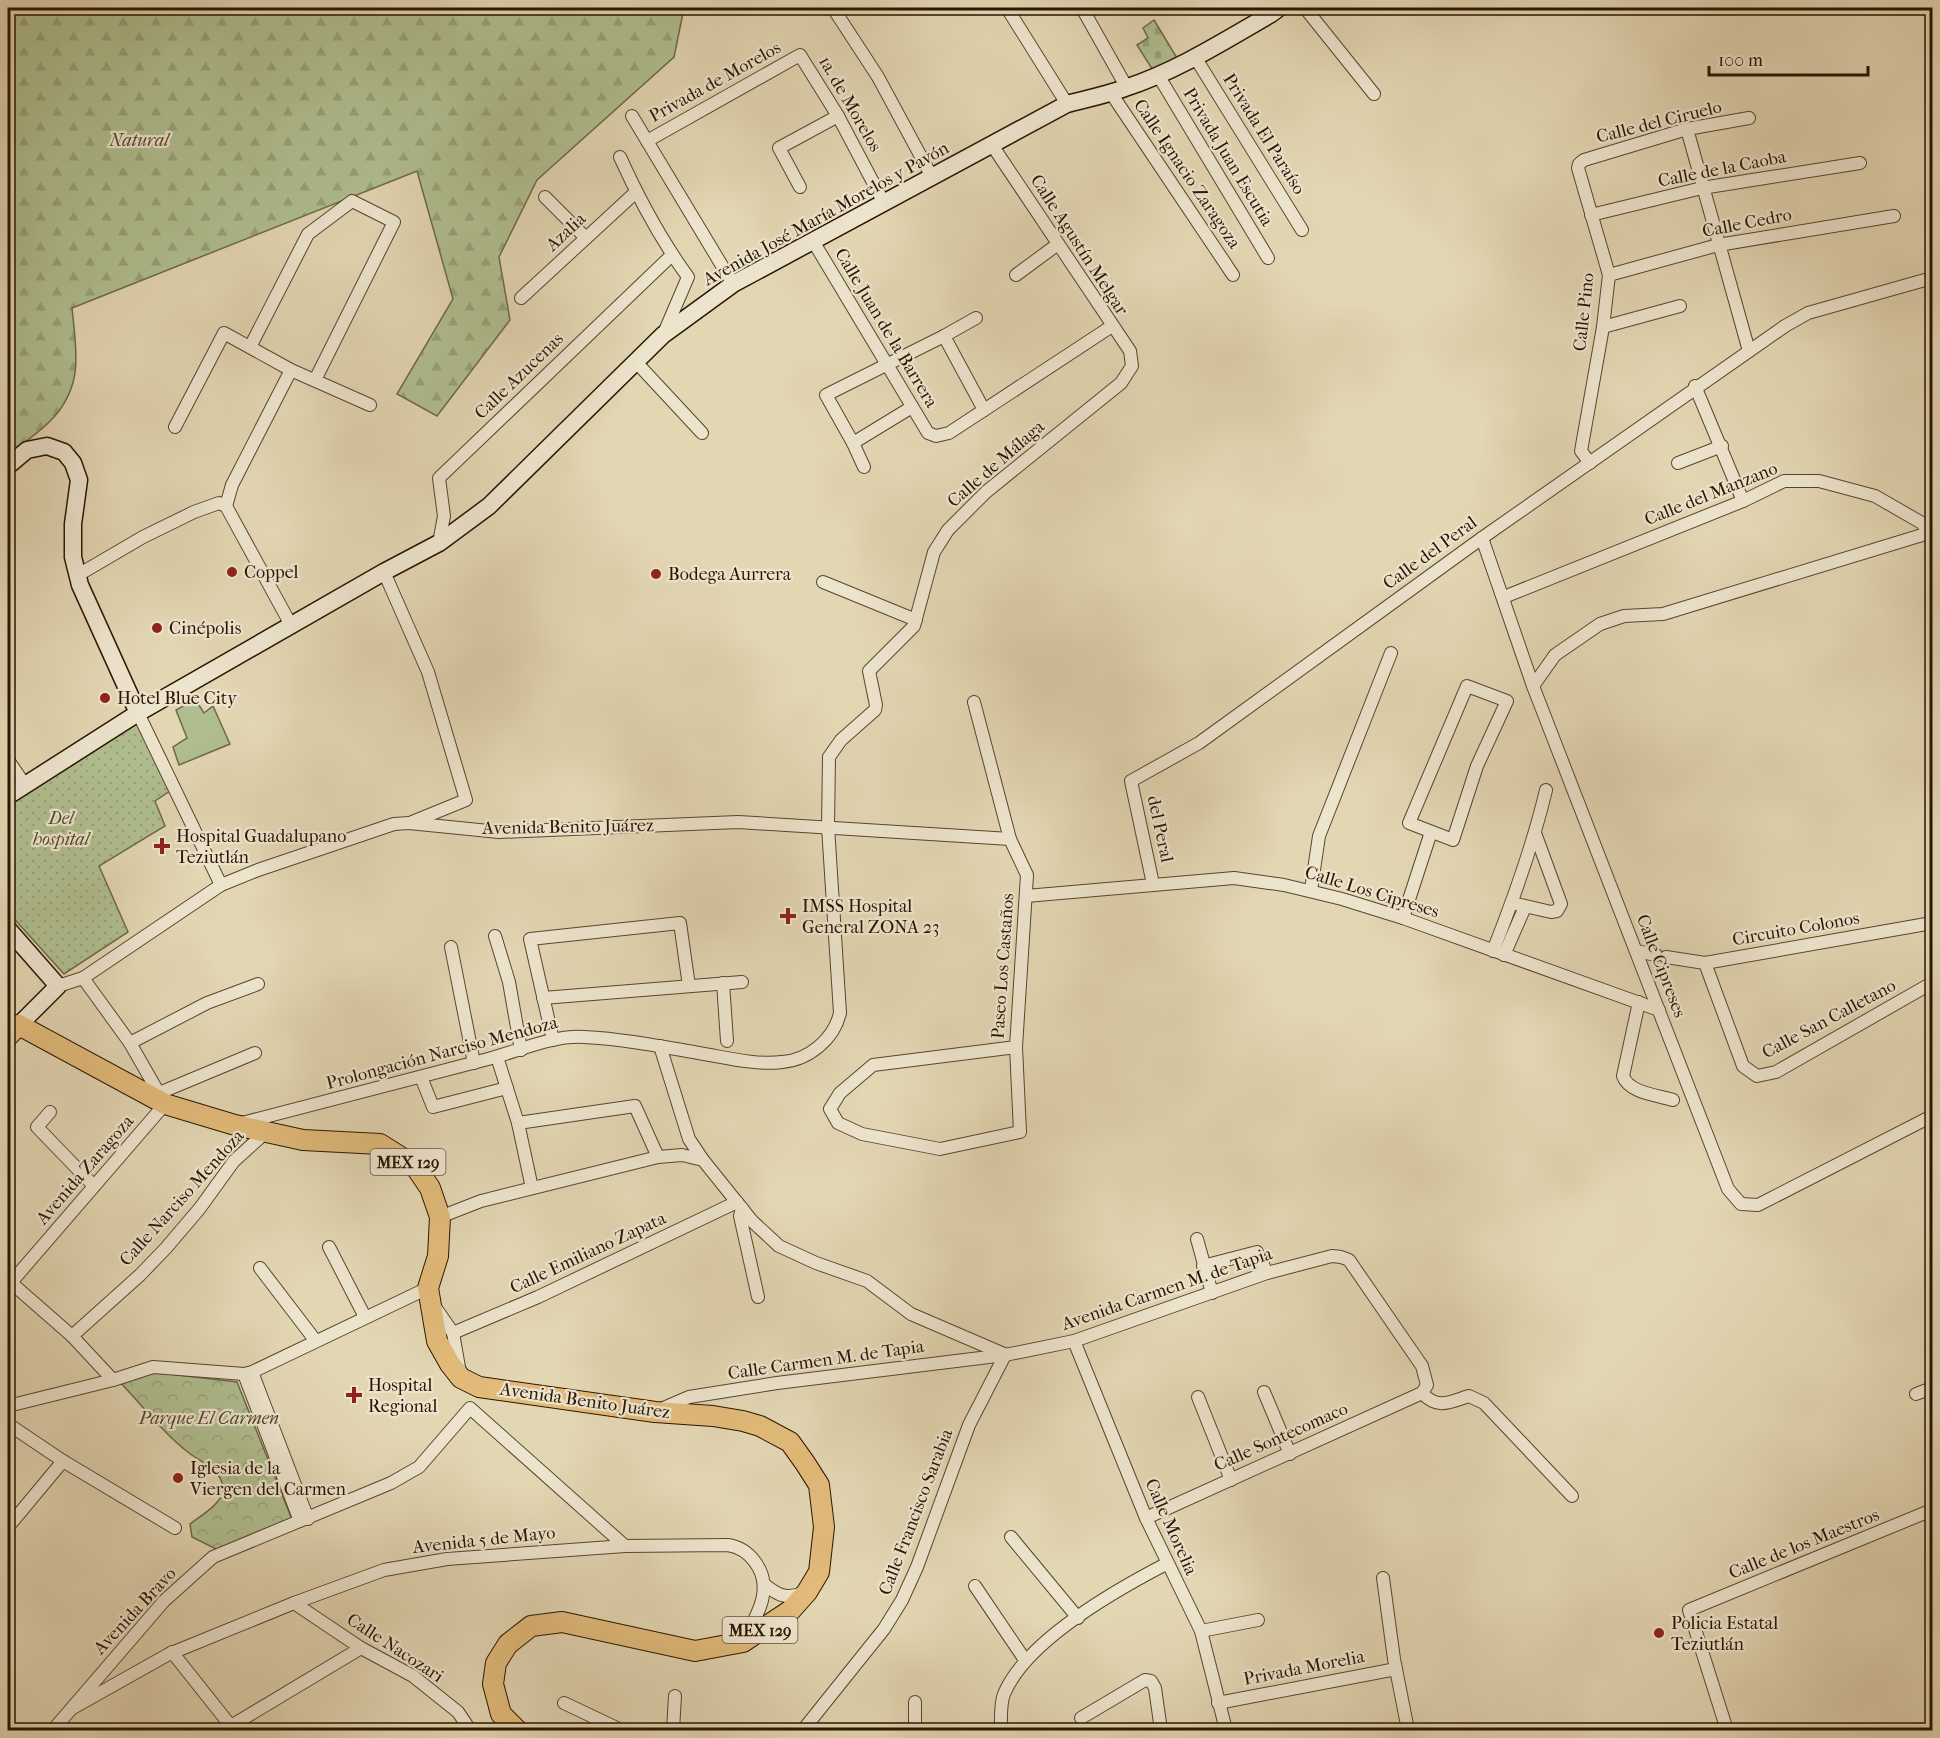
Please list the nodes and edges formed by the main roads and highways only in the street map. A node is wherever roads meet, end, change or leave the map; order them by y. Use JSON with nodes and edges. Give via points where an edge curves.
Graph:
{"nodes":[{"id":1,"x":1279,"y":8,"type":"edge"},
{"id":2,"x":8,"y":466,"type":"edge"},
{"id":3,"x":138,"y":713,"type":"junction"},
{"id":4,"x":8,"y":796,"type":"edge"},
{"id":5,"x":8,"y":929,"type":"edge"},
{"id":6,"x":13,"y":1030,"type":"edge"},
{"id":7,"x":517,"y":1731,"type":"edge"}],
"edges":[{"from":1,"to":3,"type":"main road","name":"Avenida José María Morelos y Pavón","via":[[1158,75],[1067,104],[733,284],[663,334],[489,506],[439,543]]},
{"from":2,"to":3,"type":"main road","via":[[27,450],[47,446],[64,452],[73,463],[79,480],[73,557],[80,585]]},
{"from":3,"to":4,"type":"main road","name":"Avenida José María Morelos y Pavón"},
{"from":5,"to":6,"type":"main road","via":[[58,986]]},
{"from":6,"to":7,"type":"main road","name":"Avenida Benito Juárez","number":"MEX 129","via":[[158,1098],[235,1125],[303,1140],[380,1144],[415,1166],[430,1188],[440,1217],[438,1256],[429,1295],[437,1341],[460,1378],[479,1387],[743,1421],[790,1442],[819,1485],[824,1527],[819,1572],[791,1610],[743,1642],[695,1651],[562,1622],[531,1626],[508,1644],[496,1663],[493,1684],[501,1714]]}]}
